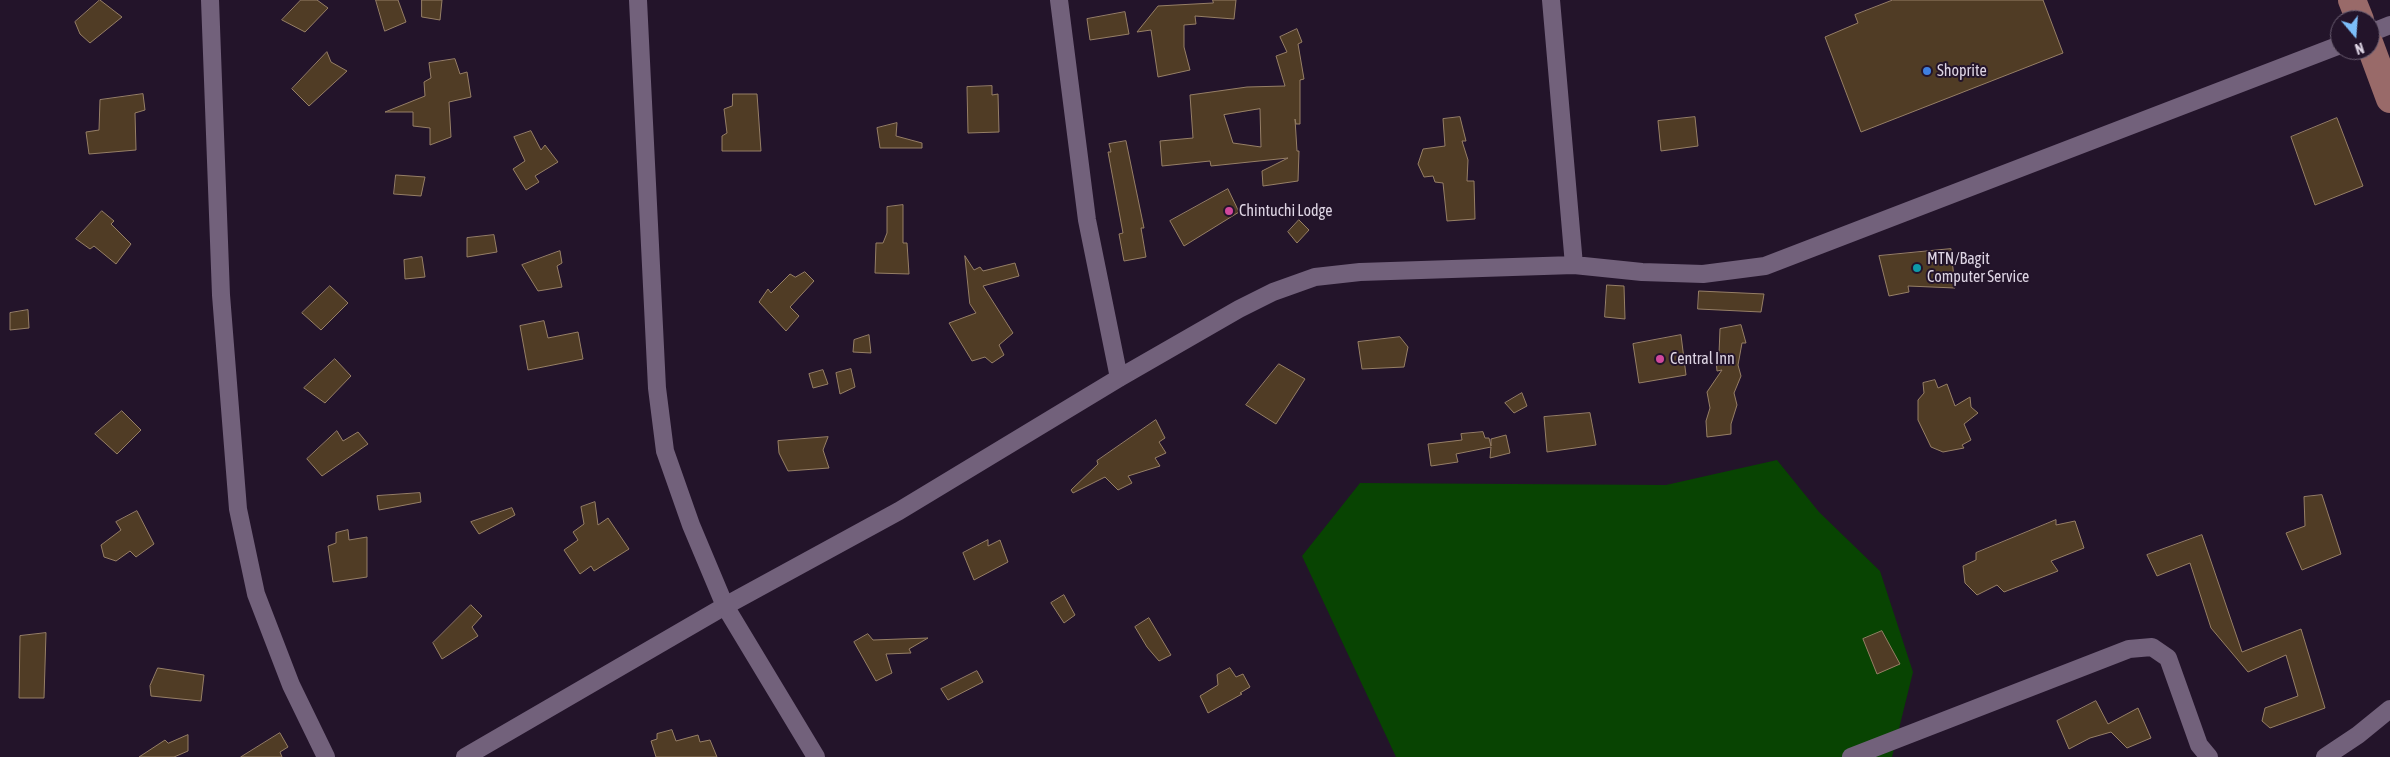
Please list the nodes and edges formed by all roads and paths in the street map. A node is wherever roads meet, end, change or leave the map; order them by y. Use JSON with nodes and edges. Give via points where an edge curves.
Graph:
{"nodes":[{"id":1,"x":210,"y":0,"type":"edge"},
{"id":2,"x":638,"y":0,"type":"edge"},
{"id":3,"x":1059,"y":0,"type":"edge"},
{"id":4,"x":1552,"y":0,"type":"edge"},
{"id":5,"x":2330,"y":49,"type":"edge"},
{"id":6,"x":2376,"y":60,"type":"edge"},
{"id":7,"x":2390,"y":99,"type":"edge"},
{"id":8,"x":1574,"y":265,"type":"junction"},
{"id":9,"x":1119,"y":378,"type":"junction"},
{"id":10,"x":726,"y":606,"type":"junction"},
{"id":11,"x":2390,"y":708,"type":"edge"},
{"id":12,"x":326,"y":757,"type":"edge"},
{"id":13,"x":465,"y":757,"type":"edge"},
{"id":14,"x":816,"y":757,"type":"edge"},
{"id":15,"x":1851,"y":757,"type":"edge"},
{"id":16,"x":2209,"y":757,"type":"edge"},
{"id":17,"x":2325,"y":757,"type":"edge"}],
"edges":[{"from":1,"to":12,"type":"street","via":[[221,295],[238,508],[256,594],[291,685]]},
{"from":2,"to":10,"type":"street","via":[[657,388],[665,451],[691,525]]},
{"from":3,"to":9,"type":"street","via":[[1087,220]]},
{"from":4,"to":8,"type":"street"},
{"from":5,"to":8,"type":"street","via":[[1765,266],[1703,274]]},
{"from":6,"to":7,"type":"main road"},
{"from":8,"to":9,"type":"street","via":[[1368,272],[1315,277],[1239,309]]},
{"from":9,"to":10,"type":"street","via":[[899,511]]},
{"from":10,"to":13,"type":"street"},
{"from":10,"to":14,"type":"street"},
{"from":11,"to":17,"type":"street"},
{"from":15,"to":16,"type":"street","via":[[2129,649],[2152,647],[2168,658],[2199,745]]}]}
